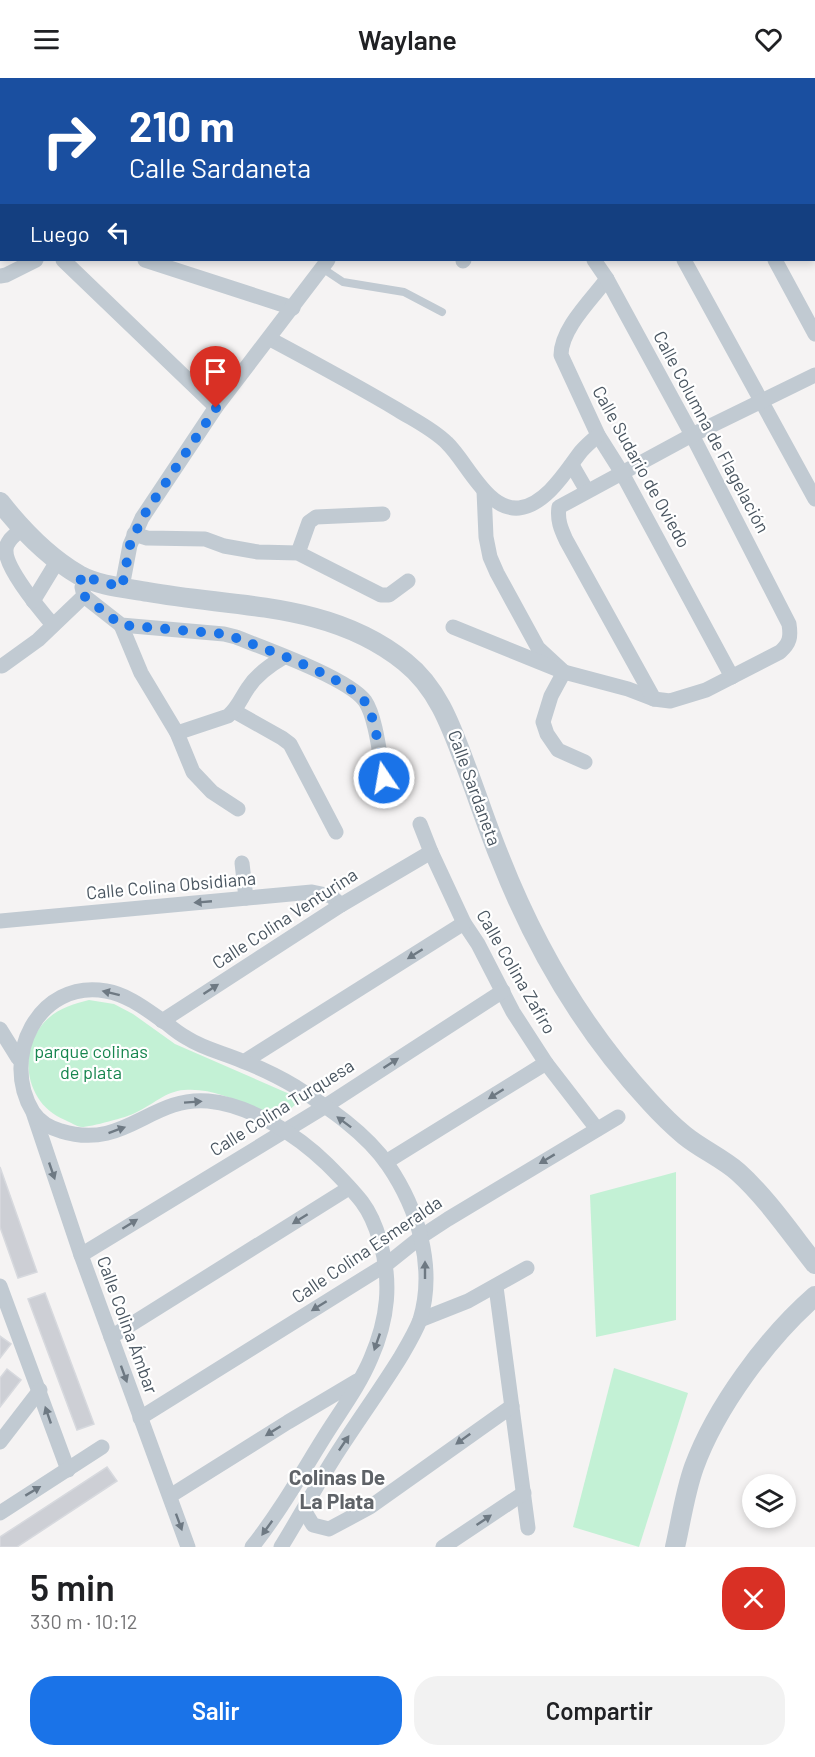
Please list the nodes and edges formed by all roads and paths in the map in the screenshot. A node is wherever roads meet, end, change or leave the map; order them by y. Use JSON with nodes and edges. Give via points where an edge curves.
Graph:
{"nodes":[{"id":1,"x":34,"y":261,"type":"edge"},
{"id":2,"x":64,"y":261,"type":"edge"},
{"id":3,"x":148,"y":261,"type":"edge"},
{"id":4,"x":595,"y":261,"type":"edge"},
{"id":5,"x":685,"y":261,"type":"edge"},
{"id":6,"x":776,"y":261,"type":"edge"},
{"id":7,"x":325,"y":264,"type":"edge"},
{"id":8,"x":3,"y":275,"type":"edge"},
{"id":9,"x":607,"y":279,"type":"junction"},
{"id":10,"x":293,"y":308,"type":"junction"},
{"id":11,"x":442,"y":312,"type":"dead end"},
{"id":12,"x":815,"y":334,"type":"edge"},
{"id":13,"x":270,"y":339,"type":"junction"},
{"id":14,"x":815,"y":375,"type":"edge"},
{"id":15,"x":762,"y":401,"type":"junction"},
{"id":16,"x":216,"y":408,"type":"junction"},
{"id":17,"x":598,"y":435,"type":"junction"},
{"id":18,"x":692,"y":435,"type":"junction"},
{"id":19,"x":572,"y":465,"type":"junction"},
{"id":20,"x":622,"y":473,"type":"junction"},
{"id":21,"x":484,"y":491,"type":"junction"},
{"id":22,"x":587,"y":491,"type":"junction"},
{"id":23,"x":815,"y":499,"type":"edge"},
{"id":24,"x":0,"y":502,"type":"edge"},
{"id":25,"x":383,"y":514,"type":"dead end"},
{"id":26,"x":22,"y":528,"type":"junction"},
{"id":27,"x":132,"y":540,"type":"junction"},
{"id":28,"x":298,"y":553,"type":"junction"},
{"id":29,"x":58,"y":560,"type":"junction"},
{"id":30,"x":80,"y":576,"type":"junction"},
{"id":31,"x":124,"y":578,"type":"junction"},
{"id":32,"x":408,"y":581,"type":"dead end"},
{"id":33,"x":84,"y":596,"type":"junction"},
{"id":34,"x":33,"y":601,"type":"junction"},
{"id":35,"x":53,"y":625,"type":"junction"},
{"id":36,"x":121,"y":625,"type":"junction"},
{"id":37,"x":453,"y":627,"type":"dead end"},
{"id":38,"x":284,"y":657,"type":"junction"},
{"id":39,"x":2,"y":666,"type":"dead end"},
{"id":40,"x":564,"y":672,"type":"junction"},
{"id":41,"x":732,"y":677,"type":"junction"},
{"id":42,"x":654,"y":699,"type":"junction"},
{"id":43,"x":234,"y":711,"type":"junction"},
{"id":44,"x":177,"y":733,"type":"junction"},
{"id":45,"x":585,"y":762,"type":"dead end"},
{"id":46,"x":384,"y":778,"type":"dead end"},
{"id":47,"x":238,"y":809,"type":"dead end"},
{"id":48,"x":420,"y":824,"type":"dead end"},
{"id":49,"x":336,"y":832,"type":"dead end"},
{"id":50,"x":431,"y":852,"type":"junction"},
{"id":51,"x":242,"y":863,"type":"dead end"},
{"id":52,"x":246,"y":898,"type":"junction"},
{"id":53,"x":341,"y":905,"type":"junction"},
{"id":54,"x":0,"y":921,"type":"edge"},
{"id":55,"x":464,"y":923,"type":"junction"},
{"id":56,"x":502,"y":991,"type":"junction"},
{"id":57,"x":162,"y":1021,"type":"junction"},
{"id":58,"x":0,"y":1029,"type":"edge"},
{"id":59,"x":18,"y":1058,"type":"junction"},
{"id":60,"x":245,"y":1061,"type":"junction"},
{"id":61,"x":546,"y":1063,"type":"junction"},
{"id":62,"x":324,"y":1107,"type":"junction"},
{"id":63,"x":34,"y":1115,"type":"junction"},
{"id":64,"x":618,"y":1117,"type":"dead end"},
{"id":65,"x":597,"y":1129,"type":"junction"},
{"id":66,"x":284,"y":1130,"type":"junction"},
{"id":67,"x":386,"y":1162,"type":"junction"},
{"id":68,"x":349,"y":1188,"type":"junction"},
{"id":69,"x":422,"y":1236,"type":"junction"},
{"id":70,"x":81,"y":1255,"type":"junction"},
{"id":71,"x":387,"y":1264,"type":"junction"},
{"id":72,"x":815,"y":1264,"type":"edge"},
{"id":73,"x":528,"y":1268,"type":"dead end"},
{"id":74,"x":496,"y":1287,"type":"junction"},
{"id":75,"x":1,"y":1296,"type":"edge"},
{"id":76,"x":815,"y":1296,"type":"edge"},
{"id":77,"x":420,"y":1320,"type":"junction"},
{"id":78,"x":111,"y":1337,"type":"junction"},
{"id":79,"x":360,"y":1380,"type":"junction"},
{"id":80,"x":40,"y":1390,"type":"junction"},
{"id":81,"x":512,"y":1406,"type":"junction"},
{"id":82,"x":140,"y":1418,"type":"junction"},
{"id":83,"x":0,"y":1442,"type":"edge"},
{"id":84,"x":102,"y":1447,"type":"dead end"},
{"id":85,"x":68,"y":1470,"type":"junction"},
{"id":86,"x":524,"y":1493,"type":"junction"},
{"id":87,"x":170,"y":1496,"type":"junction"},
{"id":88,"x":304,"y":1510,"type":"junction"},
{"id":89,"x":0,"y":1513,"type":"edge"},
{"id":90,"x":528,"y":1528,"type":"dead end"},
{"id":91,"x":188,"y":1547,"type":"edge"},
{"id":92,"x":252,"y":1547,"type":"edge"},
{"id":93,"x":281,"y":1547,"type":"edge"},
{"id":94,"x":443,"y":1547,"type":"edge"},
{"id":95,"x":675,"y":1547,"type":"edge"}],
"edges":[{"from":1,"to":8,"type":"street"},
{"from":2,"to":16,"type":"street"},
{"from":3,"to":10,"type":"street"},
{"from":4,"to":9,"type":"street","name":"Calle Columna de Flagelación"},
{"from":5,"to":15,"type":"street"},
{"from":6,"to":12,"type":"street"},
{"from":7,"to":10,"type":"street"},
{"from":7,"to":11,"type":"lane","via":[[343,282],[404,292]]},
{"from":9,"to":17,"type":"street","name":"Calle Sudario de Oviedo","via":[[561,344],[565,366]]},
{"from":9,"to":18,"type":"street","name":"Calle Columna de Flagelación"},
{"from":10,"to":13,"type":"street"},
{"from":13,"to":16,"type":"street"},
{"from":13,"to":21,"type":"street","via":[[428,428],[465,462]]},
{"from":14,"to":15,"type":"street"},
{"from":15,"to":18,"type":"street"},
{"from":15,"to":23,"type":"street"},
{"from":16,"to":27,"type":"street","via":[[142,518]]},
{"from":17,"to":19,"type":"street"},
{"from":17,"to":20,"type":"street","name":"Calle Sudario de Oviedo"},
{"from":18,"to":20,"type":"street"},
{"from":18,"to":41,"type":"street","name":"Calle Columna de Flagelación","via":[[789,624],[791,636],[780,652]]},
{"from":19,"to":21,"type":"street","via":[[545,495],[527,506],[506,506]]},
{"from":19,"to":22,"type":"street"},
{"from":20,"to":22,"type":"street"},
{"from":20,"to":41,"type":"street","name":"Calle Sudario de Oviedo"},
{"from":21,"to":40,"type":"street","via":[[486,537],[497,573],[538,648]]},
{"from":22,"to":42,"type":"street","via":[[559,507],[559,525]]},
{"from":24,"to":26,"type":"street","name":"Calle Sardaneta"},
{"from":25,"to":28,"type":"street","via":[[316,517],[309,522]]},
{"from":26,"to":29,"type":"street","name":"Calle Sardaneta"},
{"from":26,"to":34,"type":"street","via":[[8,541],[7,561]]},
{"from":27,"to":28,"type":"street","via":[[205,539],[258,552]]},
{"from":27,"to":31,"type":"street"},
{"from":28,"to":32,"type":"street","via":[[381,595],[389,595]]},
{"from":29,"to":30,"type":"street","name":"Calle Sardaneta"},
{"from":29,"to":34,"type":"street"},
{"from":30,"to":31,"type":"street","name":"Calle Sardaneta"},
{"from":30,"to":33,"type":"street"},
{"from":31,"to":72,"type":"street","name":"Calle Sardaneta","via":[[178,597],[311,615],[369,639],[422,677],[449,720],[501,861],[565,990],[608,1053],[651,1103],[685,1136],[738,1172]]},
{"from":33,"to":35,"type":"street"},
{"from":33,"to":36,"type":"street"},
{"from":34,"to":35,"type":"street"},
{"from":35,"to":39,"type":"street"},
{"from":36,"to":38,"type":"street","via":[[224,634]]},
{"from":36,"to":44,"type":"street","via":[[150,692]]},
{"from":37,"to":40,"type":"street"},
{"from":38,"to":43,"type":"street","via":[[258,676]]},
{"from":38,"to":46,"type":"street","via":[[342,683],[365,702]]},
{"from":40,"to":42,"type":"street"},
{"from":40,"to":45,"type":"street","via":[[543,722],[558,750]]},
{"from":41,"to":42,"type":"street","via":[[684,698]]},
{"from":43,"to":44,"type":"street"},
{"from":43,"to":49,"type":"street","via":[[290,744]]},
{"from":44,"to":47,"type":"street","via":[[194,772],[212,792]]},
{"from":48,"to":50,"type":"street","name":"Calle Colina Zafiro"},
{"from":50,"to":53,"type":"street","name":"Calle Colina Venturina"},
{"from":50,"to":55,"type":"street","name":"Calle Colina Zafiro"},
{"from":51,"to":52,"type":"street"},
{"from":52,"to":53,"type":"street","name":"Calle Colina Obsidiana","via":[[318,892]]},
{"from":52,"to":54,"type":"street","name":"Calle Colina Obsidiana","one_way":true},
{"from":57,"to":53,"type":"street","name":"Calle Colina Venturina","one_way":true},
{"from":55,"to":56,"type":"street","name":"Calle Colina Zafiro"},
{"from":55,"to":60,"type":"street","one_way":true},
{"from":56,"to":61,"type":"street","name":"Calle Colina Zafiro"},
{"from":62,"to":56,"type":"street","name":"Calle Colina Turquesa","one_way":true},
{"from":57,"to":59,"type":"street","one_way":true,"via":[[138,1003],[105,991],[67,994],[36,1017],[21,1042]]},
{"from":57,"to":60,"type":"street","via":[[188,1040]]},
{"from":58,"to":59,"type":"street"},
{"from":59,"to":63,"type":"street","name":"Calle Colina Ámbar","via":[[20,1082]]},
{"from":60,"to":62,"type":"street"},
{"from":61,"to":65,"type":"street","name":"Calle Colina Zafiro"},
{"from":61,"to":67,"type":"street","one_way":true},
{"from":62,"to":66,"type":"street","name":"Calle Colina Turquesa"},
{"from":67,"to":62,"type":"street","one_way":true,"via":[[354,1129]]},
{"from":63,"to":66,"type":"street","one_way":true,"via":[[52,1128],[94,1136],[116,1132],[164,1108],[188,1101],[210,1101],[236,1107]]},
{"from":63,"to":70,"type":"street","name":"Calle Colina Ámbar","one_way":true},
{"from":64,"to":65,"type":"street","name":"Calle Colina Esmeralda"},
{"from":65,"to":69,"type":"street","name":"Calle Colina Esmeralda","one_way":true},
{"from":66,"to":68,"type":"street","via":[[307,1145]]},
{"from":70,"to":66,"type":"street","name":"Calle Colina Turquesa","one_way":true},
{"from":67,"to":69,"type":"street","via":[[406,1196]]},
{"from":68,"to":71,"type":"street","via":[[375,1223]]},
{"from":68,"to":78,"type":"street","one_way":true},
{"from":69,"to":71,"type":"street","name":"Calle Colina Esmeralda"},
{"from":77,"to":69,"type":"street","one_way":true,"via":[[425,1287]]},
{"from":70,"to":78,"type":"street","name":"Calle Colina Ámbar"},
{"from":71,"to":79,"type":"street","one_way":true,"via":[[388,1284],[379,1337]]},
{"from":71,"to":82,"type":"street","name":"Calle Colina Esmeralda","one_way":true},
{"from":73,"to":74,"type":"street"},
{"from":74,"to":77,"type":"street"},
{"from":74,"to":81,"type":"street"},
{"from":75,"to":80,"type":"street"},
{"from":76,"to":95,"type":"street","via":[[749,1369],[711,1429],[693,1470]]},
{"from":88,"to":77,"type":"street","one_way":true},
{"from":78,"to":82,"type":"street","name":"Calle Colina Ámbar","one_way":true},
{"from":79,"to":87,"type":"street","one_way":true},
{"from":79,"to":92,"type":"street","one_way":true},
{"from":80,"to":83,"type":"street"},
{"from":85,"to":80,"type":"street","one_way":true},
{"from":81,"to":86,"type":"street"},
{"from":81,"to":88,"type":"street","one_way":true,"via":[[338,1526],[314,1525]]},
{"from":82,"to":87,"type":"street","name":"Calle Colina Ámbar"},
{"from":84,"to":85,"type":"street"},
{"from":89,"to":85,"type":"street","one_way":true},
{"from":86,"to":90,"type":"street"},
{"from":94,"to":86,"type":"street","one_way":true},
{"from":87,"to":91,"type":"street","name":"Calle Colina Ámbar","one_way":true},
{"from":88,"to":93,"type":"street"}]}
